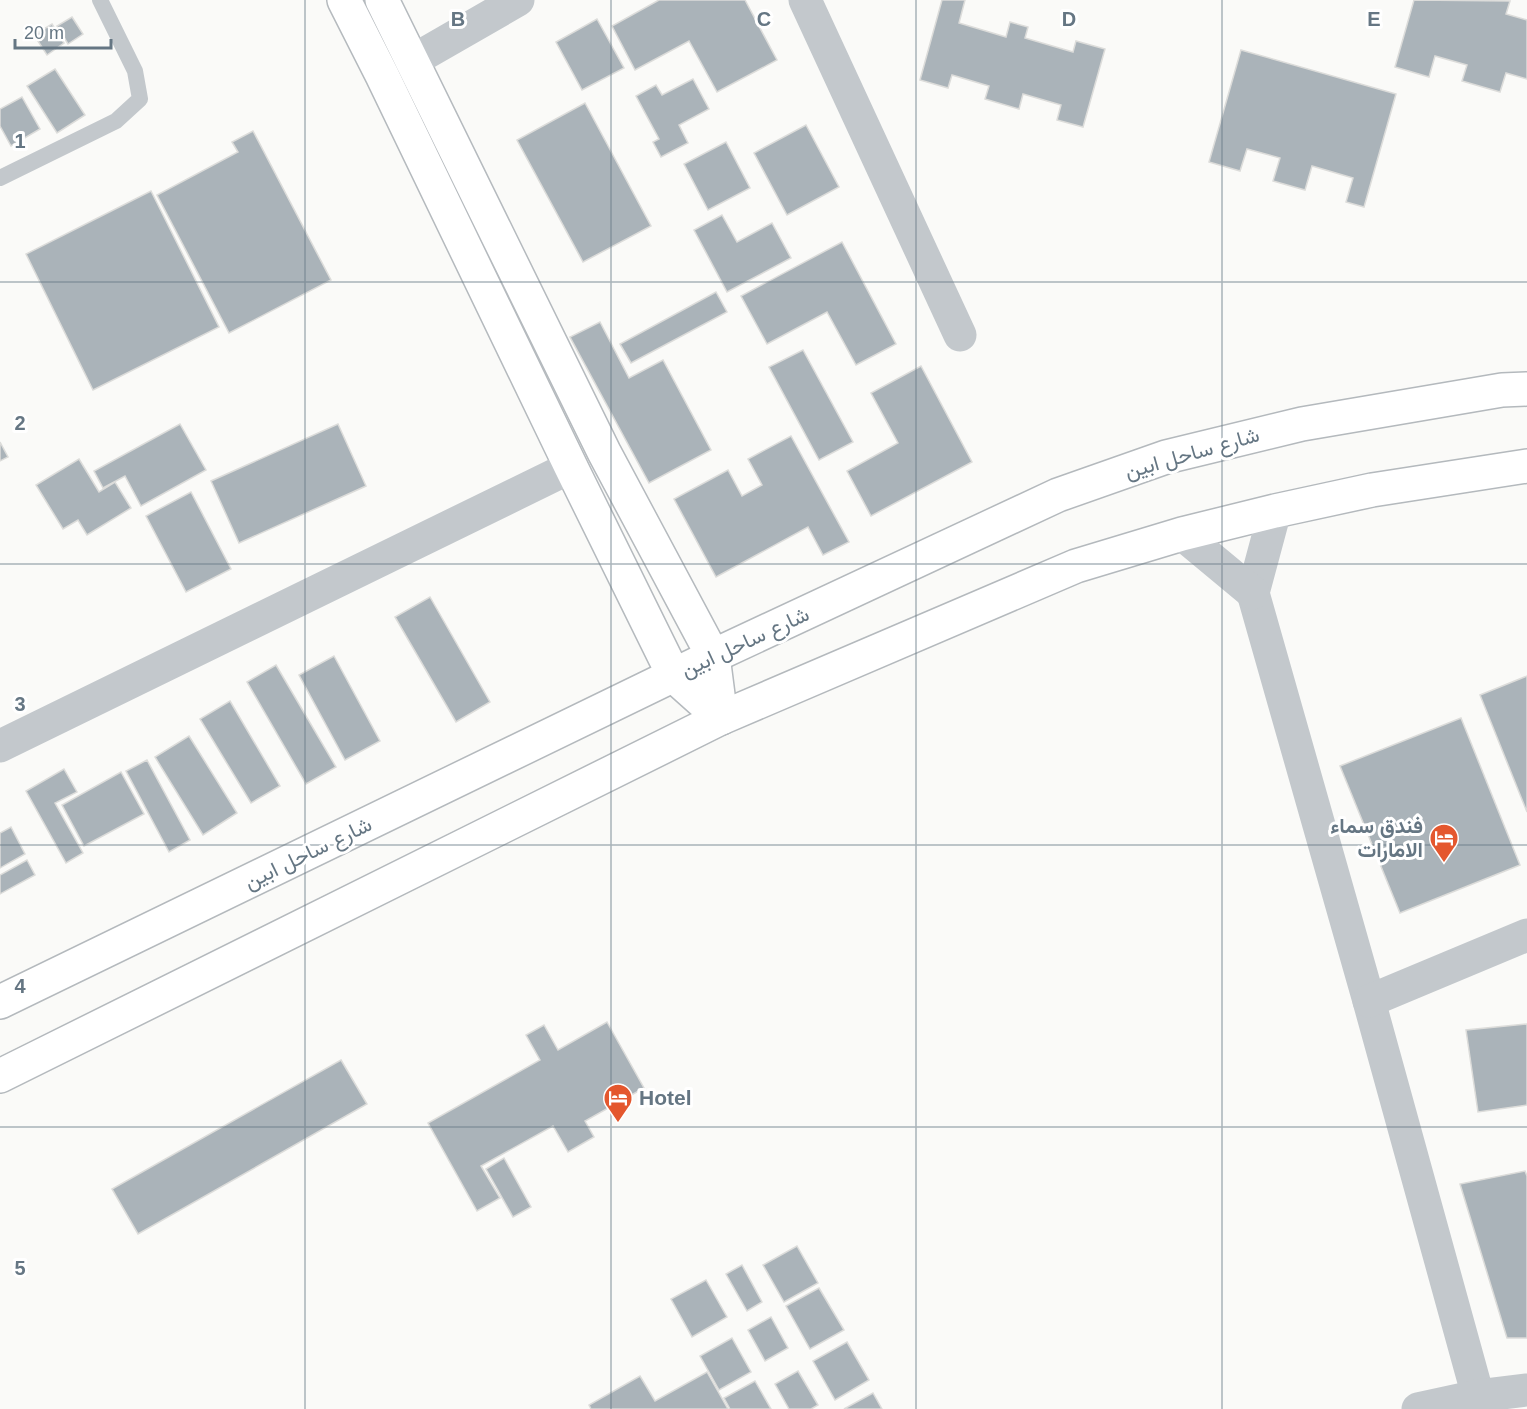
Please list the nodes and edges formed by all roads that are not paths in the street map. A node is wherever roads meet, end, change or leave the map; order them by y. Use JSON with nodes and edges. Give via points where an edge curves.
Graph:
{"nodes":[{"id":1,"x":100,"y":0,"type":"edge"},
{"id":2,"x":344,"y":0,"type":"edge"},
{"id":3,"x":382,"y":0,"type":"edge"},
{"id":4,"x":518,"y":0,"type":"edge"},
{"id":5,"x":805,"y":0,"type":"edge"},
{"id":6,"x":412,"y":61,"type":"junction"},
{"id":7,"x":382,"y":75,"type":"junction"},
{"id":8,"x":0,"y":178,"type":"edge"},
{"id":9,"x":960,"y":335,"type":"dead end"},
{"id":10,"x":1527,"y":389,"type":"edge"},
{"id":11,"x":604,"y":452,"type":"junction"},
{"id":12,"x":1527,"y":466,"type":"edge"},
{"id":13,"x":571,"y":467,"type":"junction"},
{"id":14,"x":1275,"y":511,"type":"junction"},
{"id":15,"x":1182,"y":534,"type":"junction"},
{"id":16,"x":1253,"y":593,"type":"junction"},
{"id":17,"x":713,"y":656,"type":"junction"},
{"id":18,"x":674,"y":676,"type":"junction"},
{"id":19,"x":721,"y":718,"type":"junction"},
{"id":20,"x":0,"y":746,"type":"edge"},
{"id":21,"x":1527,"y":935,"type":"edge"},
{"id":22,"x":1369,"y":1001,"type":"junction"},
{"id":23,"x":0,"y":1002,"type":"edge"},
{"id":24,"x":0,"y":1076,"type":"edge"},
{"id":25,"x":1527,"y":1390,"type":"edge"},
{"id":26,"x":1478,"y":1396,"type":"junction"},
{"id":27,"x":1418,"y":1409,"type":"edge"}],
"edges":[{"from":1,"to":8,"type":"lane","via":[[135,71],[140,99],[116,121]]},
{"from":2,"to":7,"type":"main road"},
{"from":3,"to":6,"type":"main road"},
{"from":4,"to":6,"type":"street"},
{"from":5,"to":9,"type":"street"},
{"from":6,"to":7,"type":"main road"},
{"from":6,"to":11,"type":"main road"},
{"from":7,"to":13,"type":"main road"},
{"from":10,"to":17,"type":"main road","name":"شارع ساحل ابين","via":[[1302,424],[1166,457],[1058,495]]},
{"from":11,"to":13,"type":"main road"},
{"from":11,"to":17,"type":"main road"},
{"from":12,"to":14,"type":"main road","via":[[1372,490]]},
{"from":13,"to":18,"type":"main road"},
{"from":13,"to":20,"type":"street"},
{"from":14,"to":15,"type":"main road"},
{"from":14,"to":16,"type":"street"},
{"from":15,"to":16,"type":"street"},
{"from":15,"to":19,"type":"main road","via":[[1076,566]]},
{"from":16,"to":22,"type":"street"},
{"from":17,"to":18,"type":"main road","name":"شارع ساحل ابين"},
{"from":17,"to":19,"type":"main road"},
{"from":18,"to":19,"type":"main road"},
{"from":18,"to":23,"type":"main road","name":"شارع ساحل ابين"},
{"from":19,"to":24,"type":"main road"},
{"from":21,"to":22,"type":"street"},
{"from":22,"to":26,"type":"street"},
{"from":25,"to":26,"type":"street"},
{"from":26,"to":27,"type":"street"}]}
